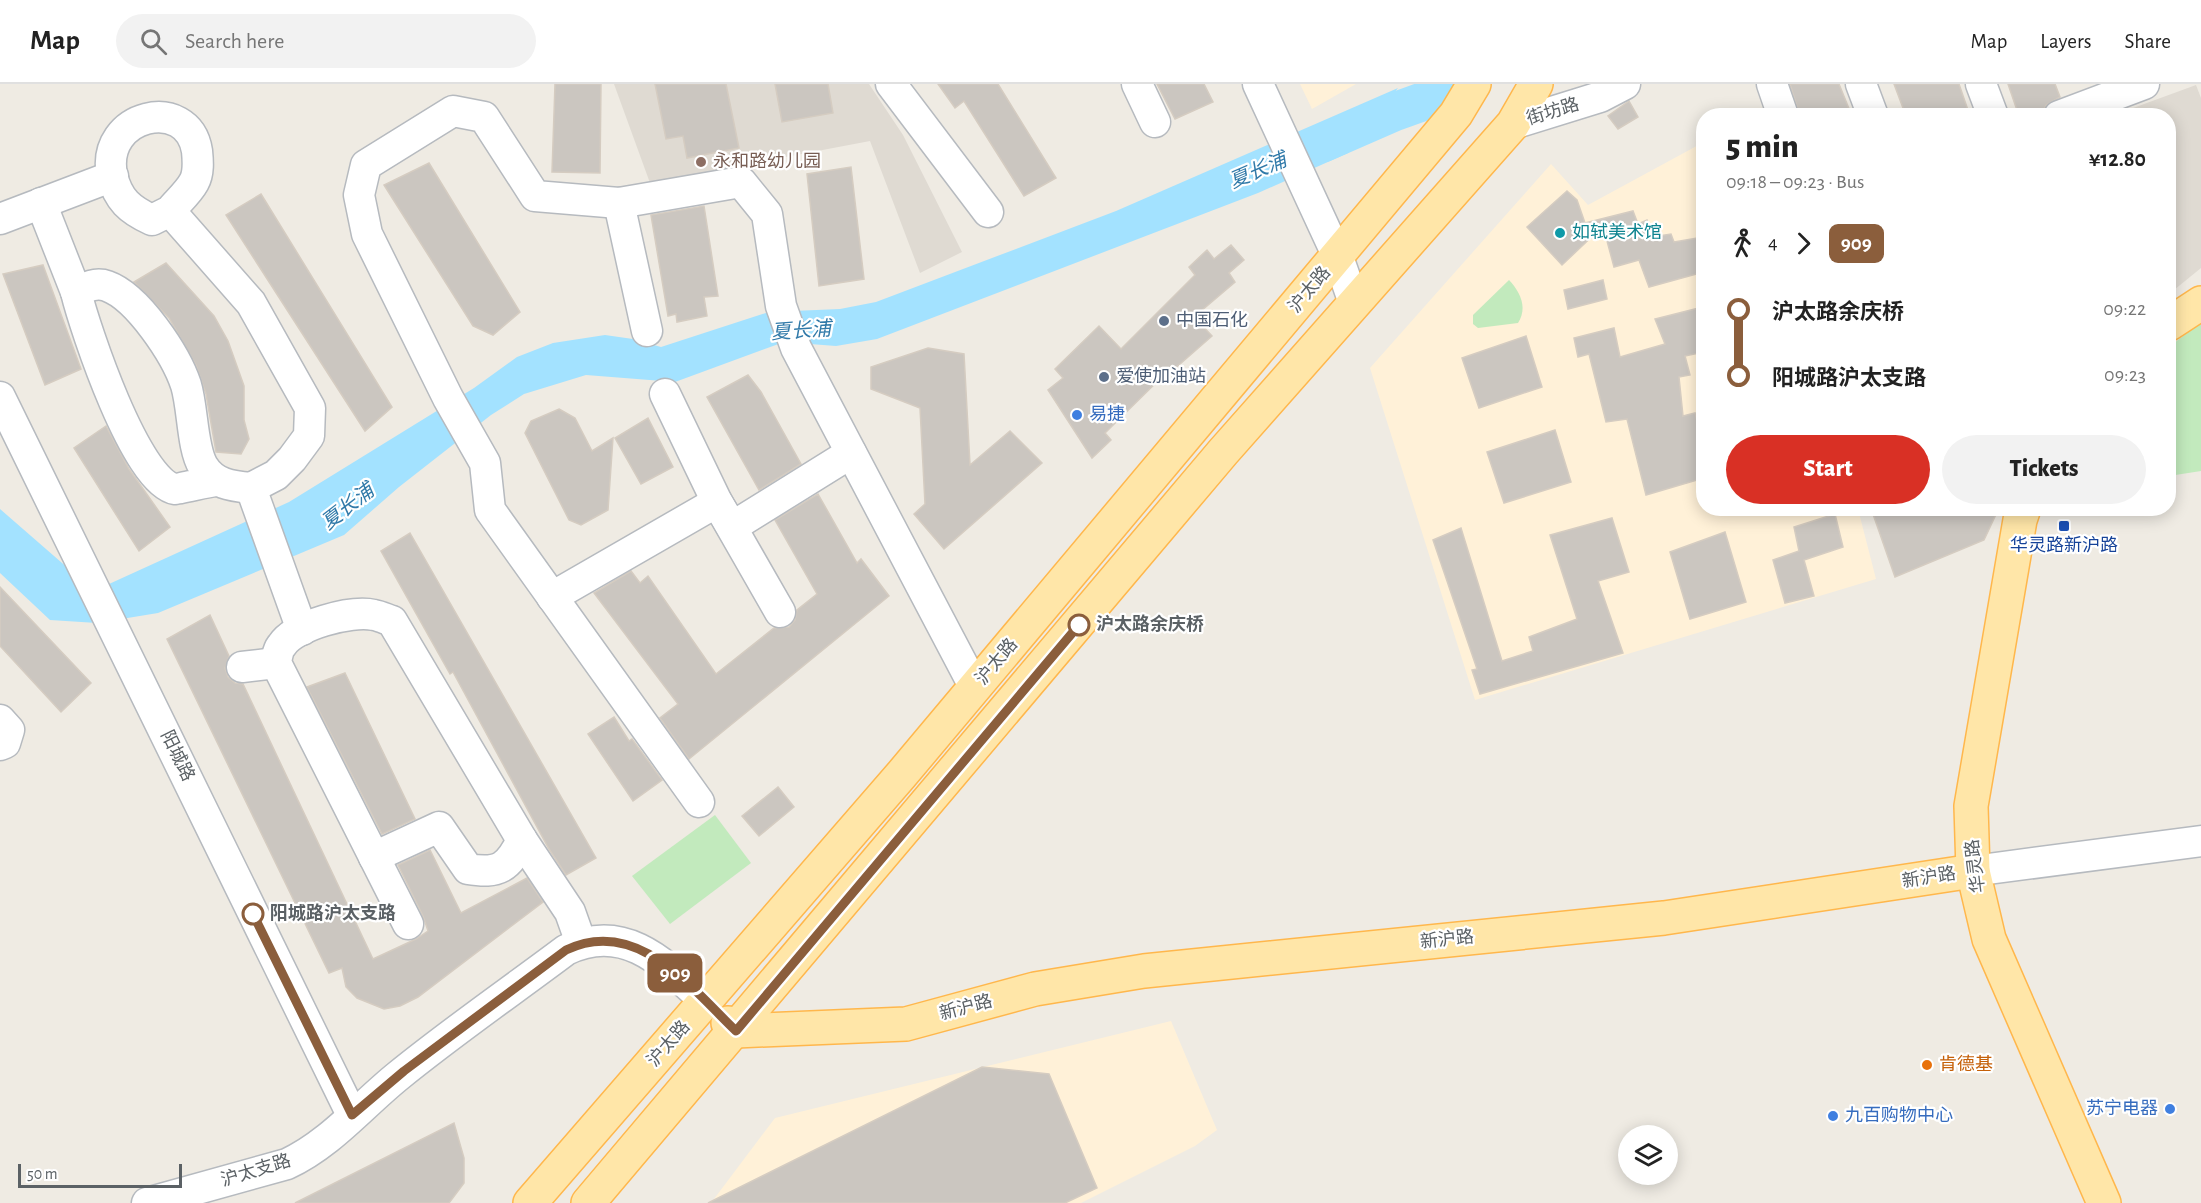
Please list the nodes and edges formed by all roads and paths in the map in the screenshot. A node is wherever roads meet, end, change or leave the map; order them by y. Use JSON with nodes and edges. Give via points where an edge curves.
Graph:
{"nodes":[{"id":1,"x":891,"y":84,"type":"edge"},
{"id":2,"x":1137,"y":84,"type":"edge"},
{"id":3,"x":1258,"y":84,"type":"edge"},
{"id":4,"x":1474,"y":84,"type":"edge"},
{"id":5,"x":1536,"y":84,"type":"edge"},
{"id":6,"x":1625,"y":84,"type":"edge"},
{"id":7,"x":1772,"y":84,"type":"edge"},
{"id":8,"x":1861,"y":84,"type":"edge"},
{"id":9,"x":1981,"y":84,"type":"edge"},
{"id":10,"x":2144,"y":84,"type":"edge"},
{"id":11,"x":1781,"y":108,"type":"edge"},
{"id":12,"x":1871,"y":108,"type":"edge"},
{"id":13,"x":1990,"y":108,"type":"edge"},
{"id":14,"x":2080,"y":108,"type":"edge"},
{"id":15,"x":1155,"y":122,"type":"dead end"},
{"id":16,"x":1513,"y":124,"type":"junction"},
{"id":17,"x":113,"y":176,"type":"junction"},
{"id":18,"x":619,"y":202,"type":"junction"},
{"id":19,"x":41,"y":203,"type":"junction"},
{"id":20,"x":170,"y":211,"type":"junction"},
{"id":21,"x":988,"y":212,"type":"dead end"},
{"id":22,"x":0,"y":219,"type":"edge"},
{"id":23,"x":1338,"y":257,"type":"junction"},
{"id":24,"x":76,"y":292,"type":"junction"},
{"id":25,"x":1354,"y":303,"type":"junction"},
{"id":26,"x":2201,"y":303,"type":"edge"},
{"id":27,"x":2176,"y":319,"type":"edge"},
{"id":28,"x":647,"y":331,"type":"dead end"},
{"id":29,"x":665,"y":394,"type":"dead end"},
{"id":30,"x":0,"y":397,"type":"edge"},
{"id":31,"x":851,"y":453,"type":"junction"},
{"id":32,"x":215,"y":481,"type":"junction"},
{"id":33,"x":254,"y":496,"type":"junction"},
{"id":34,"x":724,"y":514,"type":"junction"},
{"id":35,"x":2021,"y":516,"type":"edge"},
{"id":36,"x":552,"y":597,"type":"junction"},
{"id":37,"x":780,"y":612,"type":"dead end"},
{"id":38,"x":302,"y":630,"type":"junction"},
{"id":39,"x":276,"y":663,"type":"junction"},
{"id":40,"x":242,"y":667,"type":"dead end"},
{"id":41,"x":975,"y":688,"type":"junction"},
{"id":42,"x":0,"y":720,"type":"edge"},
{"id":43,"x":0,"y":746,"type":"edge"},
{"id":44,"x":699,"y":802,"type":"dead end"},
{"id":45,"x":522,"y":840,"type":"junction"},
{"id":46,"x":2201,"y":841,"type":"edge"},
{"id":47,"x":374,"y":857,"type":"junction"},
{"id":48,"x":1973,"y":871,"type":"junction"},
{"id":49,"x":408,"y":924,"type":"dead end"},
{"id":50,"x":581,"y":943,"type":"junction"},
{"id":51,"x":706,"y":1002,"type":"junction"},
{"id":52,"x":736,"y":1031,"type":"junction"},
{"id":53,"x":352,"y":1115,"type":"junction"},
{"id":54,"x":147,"y":1203,"type":"edge"},
{"id":55,"x":530,"y":1203,"type":"edge"},
{"id":56,"x":588,"y":1203,"type":"edge"},
{"id":57,"x":2104,"y":1203,"type":"edge"}],
"edges":[{"from":1,"to":21,"type":"street"},
{"from":2,"to":15,"type":"street"},
{"from":3,"to":23,"type":"street"},
{"from":4,"to":23,"type":"main road","name":"沪太路","via":[[1456,114]]},
{"from":5,"to":16,"type":"main road"},
{"from":6,"to":16,"type":"street","name":"街坊路","via":[[1600,97]]},
{"from":7,"to":11,"type":"street"},
{"from":8,"to":12,"type":"street"},
{"from":9,"to":13,"type":"street"},
{"from":10,"to":14,"type":"street"},
{"from":16,"to":25,"type":"main road"},
{"from":17,"to":19,"type":"street"},
{"from":17,"to":20,"type":"street","via":[[115,188],[132,211],[153,220]]},
{"from":17,"to":20,"type":"street","via":[[109,160],[117,136],[132,124],[164,117],[183,125],[195,141],[198,163],[194,182]]},
{"from":18,"to":28,"type":"street"},
{"from":18,"to":31,"type":"street","via":[[741,182],[767,214],[781,306],[796,348]]},
{"from":18,"to":36,"type":"street","via":[[535,196],[484,117],[453,111],[366,165],[359,195],[367,234],[448,398],[485,463],[490,510]]},
{"from":19,"to":22,"type":"street"},
{"from":19,"to":24,"type":"street"},
{"from":20,"to":33,"type":"street","via":[[251,303],[310,408],[309,436],[292,459]]},
{"from":23,"to":25,"type":"street"},
{"from":23,"to":41,"type":"main road","name":"沪太路"},
{"from":24,"to":32,"type":"street","via":[[89,285],[105,285],[141,312],[185,384],[202,465]]},
{"from":24,"to":32,"type":"street","via":[[112,394],[144,464],[162,484],[177,489]]},
{"from":25,"to":52,"type":"main road","via":[[1223,452]]},
{"from":26,"to":27,"type":"main road"},
{"from":29,"to":34,"type":"street"},
{"from":30,"to":53,"type":"street","name":"阳城路"},
{"from":31,"to":34,"type":"street"},
{"from":31,"to":41,"type":"street"},
{"from":32,"to":33,"type":"street"},
{"from":33,"to":38,"type":"street"},
{"from":34,"to":36,"type":"street"},
{"from":34,"to":37,"type":"street"},
{"from":35,"to":48,"type":"main road","name":"华灵路","via":[[1971,806]]},
{"from":36,"to":44,"type":"street"},
{"from":38,"to":39,"type":"street","via":[[282,644]]},
{"from":38,"to":45,"type":"street","via":[[352,614],[392,621]]},
{"from":39,"to":40,"type":"street"},
{"from":39,"to":47,"type":"street"},
{"from":41,"to":51,"type":"main road","name":"沪太路"},
{"from":42,"to":43,"type":"street","via":[[9,730]]},
{"from":45,"to":47,"type":"street","via":[[504,867],[488,873],[468,869],[439,827]]},
{"from":45,"to":50,"type":"street","via":[[570,912]]},
{"from":46,"to":48,"type":"street","name":"新沪路"},
{"from":47,"to":49,"type":"street"},
{"from":48,"to":52,"type":"main road","name":"新沪路","via":[[1664,918],[1144,970],[1035,989],[906,1024]]},
{"from":48,"to":57,"type":"main road","name":"华灵路","via":[[1989,939]]},
{"from":50,"to":51,"type":"street","name":"沪太支路","via":[[620,942],[643,950],[672,970]]},
{"from":50,"to":53,"type":"street","name":"沪太支路","via":[[566,950],[404,1071]]},
{"from":51,"to":52,"type":"main road"},
{"from":51,"to":55,"type":"main road","name":"沪太路"},
{"from":52,"to":56,"type":"main road"},
{"from":53,"to":54,"type":"street","name":"沪太支路","via":[[329,1138],[287,1164]]}]}
